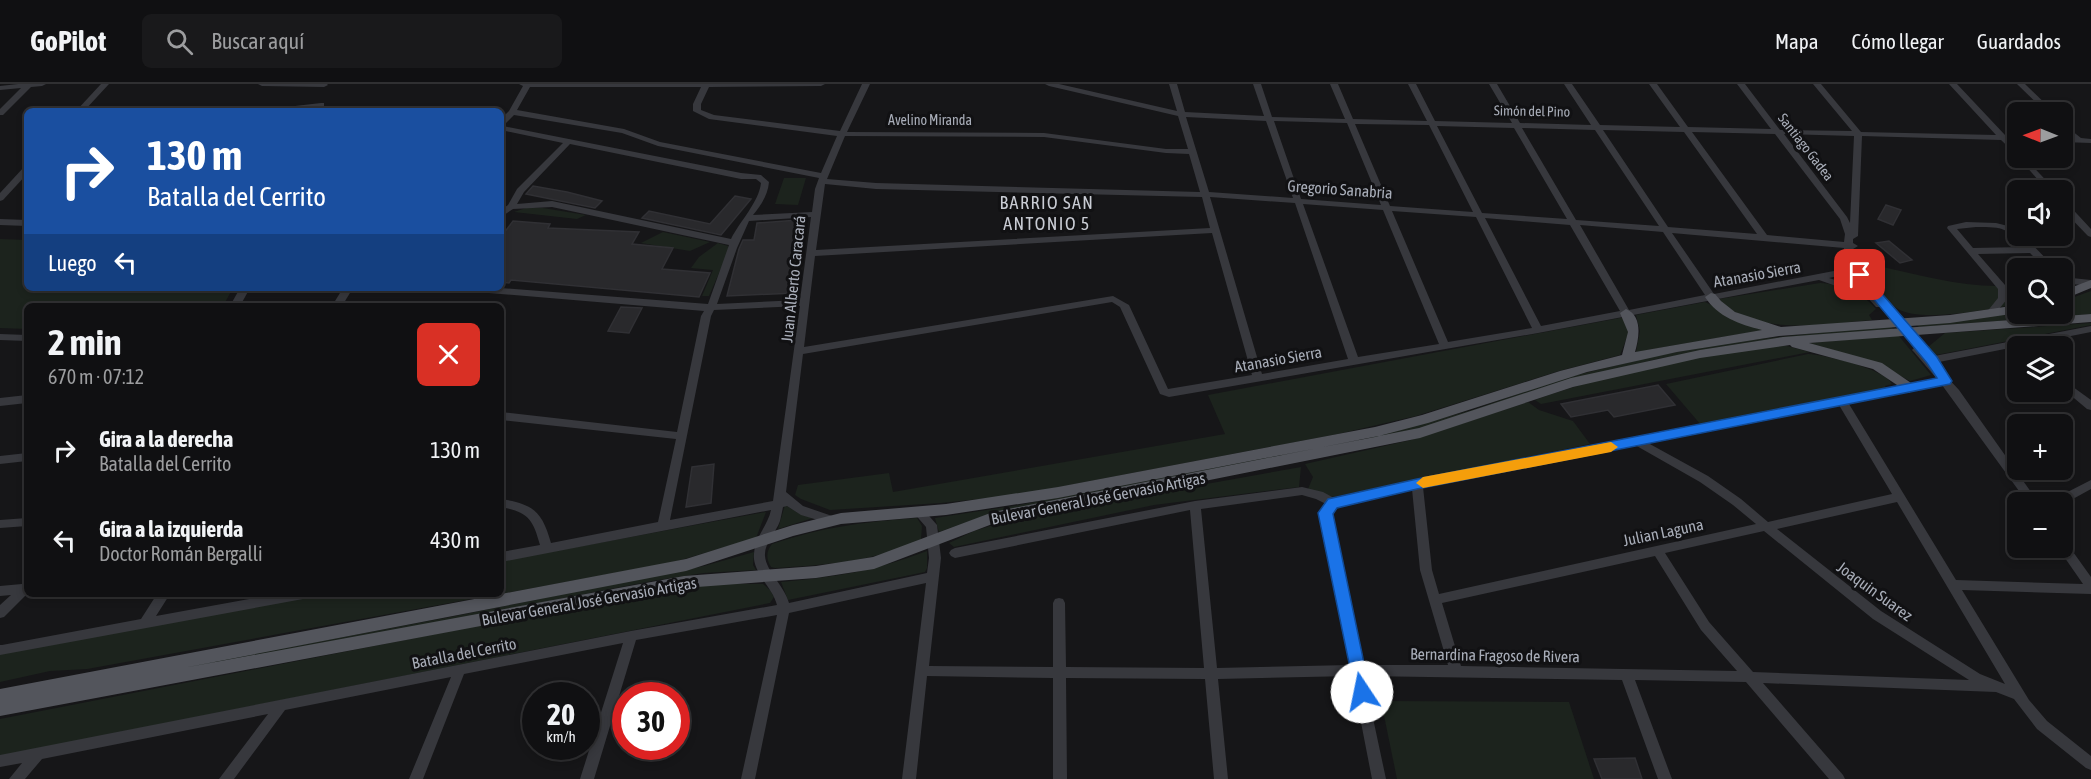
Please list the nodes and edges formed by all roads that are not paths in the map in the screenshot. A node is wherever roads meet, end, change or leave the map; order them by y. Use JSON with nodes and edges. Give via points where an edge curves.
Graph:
{"nodes":[{"id":1,"x":42,"y":84,"type":"edge"},
{"id":2,"x":105,"y":84,"type":"edge"},
{"id":3,"x":262,"y":84,"type":"edge"},
{"id":4,"x":522,"y":84,"type":"edge"},
{"id":5,"x":528,"y":84,"type":"edge"},
{"id":6,"x":821,"y":84,"type":"edge"},
{"id":7,"x":866,"y":84,"type":"edge"},
{"id":8,"x":1049,"y":84,"type":"edge"},
{"id":9,"x":1173,"y":84,"type":"edge"},
{"id":10,"x":1257,"y":84,"type":"edge"},
{"id":11,"x":1334,"y":84,"type":"edge"},
{"id":12,"x":1412,"y":84,"type":"edge"},
{"id":13,"x":1493,"y":84,"type":"edge"},
{"id":14,"x":1568,"y":84,"type":"edge"},
{"id":15,"x":1653,"y":84,"type":"edge"},
{"id":16,"x":1741,"y":84,"type":"edge"},
{"id":17,"x":1817,"y":84,"type":"edge"},
{"id":18,"x":1953,"y":84,"type":"edge"},
{"id":19,"x":2021,"y":84,"type":"edge"},
{"id":20,"x":29,"y":85,"type":"edge"},
{"id":21,"x":706,"y":85,"type":"edge"},
{"id":22,"x":326,"y":86,"type":"edge"},
{"id":23,"x":0,"y":88,"type":"edge"},
{"id":24,"x":2040,"y":102,"type":"edge"},
{"id":25,"x":83,"y":108,"type":"edge"},
{"id":26,"x":320,"y":108,"type":"edge"},
{"id":27,"x":512,"y":112,"type":"junction"},
{"id":28,"x":0,"y":113,"type":"edge"},
{"id":29,"x":1180,"y":114,"type":"junction"},
{"id":30,"x":1269,"y":119,"type":"junction"},
{"id":31,"x":1350,"y":121,"type":"junction"},
{"id":32,"x":504,"y":122,"type":"edge"},
{"id":33,"x":1432,"y":123,"type":"junction"},
{"id":34,"x":1515,"y":124,"type":"junction"},
{"id":35,"x":504,"y":127,"type":"edge"},
{"id":36,"x":1596,"y":127,"type":"junction"},
{"id":37,"x":1685,"y":128,"type":"junction"},
{"id":38,"x":1776,"y":131,"type":"junction"},
{"id":39,"x":1858,"y":133,"type":"junction"},
{"id":40,"x":842,"y":134,"type":"junction"},
{"id":41,"x":2073,"y":135,"type":"edge"},
{"id":42,"x":2003,"y":138,"type":"junction"},
{"id":43,"x":2007,"y":138,"type":"edge"},
{"id":44,"x":2073,"y":140,"type":"edge"},
{"id":45,"x":2078,"y":140,"type":"junction"},
{"id":46,"x":569,"y":141,"type":"junction"},
{"id":47,"x":2091,"y":141,"type":"edge"},
{"id":48,"x":2007,"y":142,"type":"edge"},
{"id":49,"x":1192,"y":152,"type":"junction"},
{"id":50,"x":2030,"y":168,"type":"edge"},
{"id":51,"x":24,"y":172,"type":"edge"},
{"id":52,"x":823,"y":179,"type":"junction"},
{"id":53,"x":2042,"y":180,"type":"edge"},
{"id":54,"x":1203,"y":194,"type":"junction"},
{"id":55,"x":0,"y":198,"type":"edge"},
{"id":56,"x":1298,"y":200,"type":"junction"},
{"id":57,"x":759,"y":201,"type":"junction"},
{"id":58,"x":511,"y":207,"type":"junction"},
{"id":59,"x":1388,"y":207,"type":"junction"},
{"id":60,"x":504,"y":212,"type":"edge"},
{"id":61,"x":815,"y":214,"type":"junction"},
{"id":62,"x":1479,"y":214,"type":"junction"},
{"id":63,"x":788,"y":215,"type":"junction"},
{"id":64,"x":2073,"y":215,"type":"edge"},
{"id":65,"x":748,"y":218,"type":"junction"},
{"id":66,"x":0,"y":222,"type":"edge"},
{"id":67,"x":24,"y":223,"type":"edge"},
{"id":68,"x":1572,"y":223,"type":"junction"},
{"id":69,"x":2007,"y":226,"type":"edge"},
{"id":70,"x":1664,"y":229,"type":"junction"},
{"id":71,"x":1214,"y":230,"type":"junction"},
{"id":72,"x":2091,"y":234,"type":"edge"},
{"id":73,"x":1764,"y":237,"type":"junction"},
{"id":74,"x":735,"y":243,"type":"junction"},
{"id":75,"x":1851,"y":246,"type":"junction"},
{"id":76,"x":2029,"y":246,"type":"edge"},
{"id":77,"x":2033,"y":250,"type":"junction"},
{"id":78,"x":1970,"y":251,"type":"junction"},
{"id":79,"x":811,"y":253,"type":"junction"},
{"id":80,"x":2041,"y":258,"type":"edge"},
{"id":81,"x":1839,"y":273,"type":"dead end"},
{"id":82,"x":1817,"y":278,"type":"junction"},
{"id":83,"x":2073,"y":282,"type":"edge"},
{"id":84,"x":2091,"y":284,"type":"edge"},
{"id":85,"x":2004,"y":288,"type":"junction"},
{"id":86,"x":2007,"y":288,"type":"edge"},
{"id":87,"x":502,"y":291,"type":"edge"},
{"id":88,"x":2073,"y":291,"type":"edge"},
{"id":89,"x":1871,"y":296,"type":"junction"},
{"id":90,"x":1711,"y":297,"type":"junction"},
{"id":91,"x":806,"y":303,"type":"junction"},
{"id":92,"x":1882,"y":305,"type":"junction"},
{"id":93,"x":711,"y":308,"type":"junction"},
{"id":94,"x":2007,"y":311,"type":"edge"},
{"id":95,"x":1626,"y":313,"type":"junction"},
{"id":96,"x":1991,"y":313,"type":"junction"},
{"id":97,"x":2091,"y":318,"type":"edge"},
{"id":98,"x":2091,"y":329,"type":"edge"},
{"id":99,"x":1538,"y":330,"type":"junction"},
{"id":100,"x":1784,"y":336,"type":"junction"},
{"id":101,"x":2060,"y":336,"type":"edge"},
{"id":102,"x":0,"y":337,"type":"edge"},
{"id":103,"x":24,"y":338,"type":"edge"},
{"id":104,"x":1445,"y":346,"type":"junction"},
{"id":105,"x":2007,"y":347,"type":"edge"},
{"id":106,"x":1920,"y":349,"type":"junction"},
{"id":107,"x":800,"y":351,"type":"junction"},
{"id":108,"x":1627,"y":358,"type":"junction"},
{"id":109,"x":1932,"y":360,"type":"junction"},
{"id":110,"x":1354,"y":361,"type":"junction"},
{"id":111,"x":1258,"y":377,"type":"junction"},
{"id":112,"x":1942,"y":377,"type":"junction"},
{"id":113,"x":1909,"y":388,"type":"junction"},
{"id":114,"x":2073,"y":391,"type":"edge"},
{"id":115,"x":24,"y":399,"type":"edge"},
{"id":116,"x":1842,"y":401,"type":"junction"},
{"id":117,"x":0,"y":402,"type":"edge"},
{"id":118,"x":2091,"y":406,"type":"edge"},
{"id":119,"x":504,"y":416,"type":"edge"},
{"id":120,"x":680,"y":436,"type":"junction"},
{"id":121,"x":1638,"y":442,"type":"junction"},
{"id":122,"x":24,"y":456,"type":"edge"},
{"id":123,"x":0,"y":460,"type":"edge"},
{"id":124,"x":1417,"y":484,"type":"junction"},
{"id":125,"x":2091,"y":484,"type":"edge"},
{"id":126,"x":2026,"y":492,"type":"edge"},
{"id":127,"x":2073,"y":494,"type":"edge"},
{"id":128,"x":1899,"y":497,"type":"junction"},
{"id":129,"x":504,"y":503,"type":"edge"},
{"id":130,"x":783,"y":503,"type":"junction"},
{"id":131,"x":1333,"y":503,"type":"junction"},
{"id":132,"x":1195,"y":505,"type":"junction"},
{"id":133,"x":919,"y":512,"type":"junction"},
{"id":134,"x":831,"y":520,"type":"junction"},
{"id":135,"x":24,"y":522,"type":"edge"},
{"id":136,"x":0,"y":525,"type":"edge"},
{"id":137,"x":1768,"y":526,"type":"junction"},
{"id":138,"x":663,"y":527,"type":"junction"},
{"id":139,"x":934,"y":540,"type":"junction"},
{"id":140,"x":762,"y":542,"type":"junction"},
{"id":141,"x":547,"y":549,"type":"junction"},
{"id":142,"x":1657,"y":549,"type":"junction"},
{"id":143,"x":955,"y":553,"type":"dead end"},
{"id":144,"x":504,"y":556,"type":"edge"},
{"id":145,"x":2071,"y":558,"type":"edge"},
{"id":146,"x":770,"y":575,"type":"junction"},
{"id":147,"x":934,"y":576,"type":"junction"},
{"id":148,"x":1952,"y":585,"type":"junction"},
{"id":149,"x":24,"y":587,"type":"edge"},
{"id":150,"x":2091,"y":587,"type":"edge"},
{"id":151,"x":24,"y":589,"type":"edge"},
{"id":152,"x":0,"y":591,"type":"edge"},
{"id":153,"x":162,"y":597,"type":"edge"},
{"id":154,"x":287,"y":597,"type":"edge"},
{"id":155,"x":1434,"y":600,"type":"junction"},
{"id":156,"x":1059,"y":603,"type":"dead end"},
{"id":157,"x":784,"y":609,"type":"junction"},
{"id":158,"x":0,"y":614,"type":"edge"},
{"id":159,"x":144,"y":624,"type":"junction"},
{"id":160,"x":631,"y":636,"type":"junction"},
{"id":161,"x":2,"y":650,"type":"dead end"},
{"id":162,"x":460,"y":670,"type":"junction"},
{"id":163,"x":1358,"y":670,"type":"junction"},
{"id":164,"x":923,"y":671,"type":"junction"},
{"id":165,"x":1456,"y":671,"type":"junction"},
{"id":166,"x":1060,"y":672,"type":"junction"},
{"id":167,"x":1210,"y":674,"type":"junction"},
{"id":168,"x":1626,"y":674,"type":"junction"},
{"id":169,"x":1747,"y":677,"type":"junction"},
{"id":170,"x":1994,"y":687,"type":"junction"},
{"id":171,"x":2018,"y":695,"type":"junction"},
{"id":172,"x":0,"y":696,"type":"edge"},
{"id":173,"x":281,"y":706,"type":"junction"},
{"id":174,"x":0,"y":709,"type":"edge"},
{"id":175,"x":39,"y":753,"type":"junction"},
{"id":176,"x":0,"y":761,"type":"edge"},
{"id":177,"x":2091,"y":764,"type":"edge"},
{"id":178,"x":16,"y":779,"type":"edge"},
{"id":179,"x":226,"y":779,"type":"edge"},
{"id":180,"x":416,"y":779,"type":"edge"},
{"id":181,"x":586,"y":779,"type":"edge"},
{"id":182,"x":748,"y":779,"type":"edge"},
{"id":183,"x":909,"y":779,"type":"edge"},
{"id":184,"x":1060,"y":779,"type":"edge"},
{"id":185,"x":1221,"y":779,"type":"edge"},
{"id":186,"x":1379,"y":779,"type":"edge"},
{"id":187,"x":1665,"y":779,"type":"edge"},
{"id":188,"x":1838,"y":779,"type":"edge"}],
"edges":[{"from":1,"to":20,"type":"street"},
{"from":2,"to":25,"type":"street"},
{"from":3,"to":22,"type":"street"},
{"from":4,"to":5,"type":"street"},
{"from":5,"to":21,"type":"street"},
{"from":5,"to":27,"type":"street"},
{"from":6,"to":21,"type":"street"},
{"from":7,"to":40,"type":"street","name":"Juan Alberto Caracará"},
{"from":8,"to":29,"type":"street","name":"Simón del Pino"},
{"from":9,"to":29,"type":"street"},
{"from":10,"to":30,"type":"street"},
{"from":11,"to":31,"type":"street"},
{"from":12,"to":33,"type":"street"},
{"from":13,"to":34,"type":"street"},
{"from":14,"to":36,"type":"street"},
{"from":15,"to":37,"type":"street"},
{"from":16,"to":38,"type":"street","name":"Santiago Gadea"},
{"from":17,"to":39,"type":"street"},
{"from":18,"to":42,"type":"street"},
{"from":19,"to":24,"type":"street"},
{"from":20,"to":23,"type":"street"},
{"from":20,"to":28,"type":"street"},
{"from":21,"to":40,"type":"street","name":"Avelino Miranda","via":[[697,111],[712,117]]},
{"from":22,"to":26,"type":"street"},
{"from":27,"to":32,"type":"street"},
{"from":27,"to":52,"type":"street","name":"Gregorio Sanabria","via":[[624,131],[658,144]]},
{"from":29,"to":30,"type":"street","name":"Simón del Pino"},
{"from":29,"to":49,"type":"street"},
{"from":30,"to":31,"type":"street","name":"Simón del Pino"},
{"from":30,"to":56,"type":"street"},
{"from":31,"to":33,"type":"street","name":"Simón del Pino"},
{"from":31,"to":59,"type":"street"},
{"from":33,"to":34,"type":"street","name":"Simón del Pino"},
{"from":33,"to":62,"type":"street"},
{"from":34,"to":36,"type":"street","name":"Simón del Pino"},
{"from":34,"to":68,"type":"street"},
{"from":35,"to":46,"type":"street"},
{"from":36,"to":37,"type":"street","name":"Simón del Pino"},
{"from":36,"to":70,"type":"street"},
{"from":37,"to":38,"type":"street","name":"Simón del Pino"},
{"from":37,"to":73,"type":"street"},
{"from":38,"to":39,"type":"street","name":"Simón del Pino"},
{"from":38,"to":75,"type":"street","name":"Santiago Gadea","via":[[1838,210],[1848,228]]},
{"from":39,"to":42,"type":"street","name":"Simón del Pino"},
{"from":39,"to":75,"type":"street"},
{"from":40,"to":49,"type":"street","name":"Avelino Miranda","via":[[1044,135]]},
{"from":40,"to":52,"type":"street","name":"Juan Alberto Caracará"},
{"from":41,"to":45,"type":"street"},
{"from":42,"to":43,"type":"street","name":"Simón del Pino"},
{"from":42,"to":48,"type":"street"},
{"from":44,"to":45,"type":"street"},
{"from":45,"to":47,"type":"street"},
{"from":46,"to":57,"type":"street","via":[[758,177],[765,184]]},
{"from":46,"to":58,"type":"street","via":[[520,191]]},
{"from":49,"to":54,"type":"street"},
{"from":50,"to":53,"type":"street"},
{"from":51,"to":55,"type":"street"},
{"from":52,"to":54,"type":"street","name":"Gregorio Sanabria","via":[[876,186]]},
{"from":52,"to":61,"type":"street","name":"Juan Alberto Caracará"},
{"from":54,"to":56,"type":"street","name":"Gregorio Sanabria"},
{"from":54,"to":71,"type":"street"},
{"from":56,"to":59,"type":"street","name":"Gregorio Sanabria"},
{"from":56,"to":110,"type":"street"},
{"from":57,"to":63,"type":"street"},
{"from":57,"to":65,"type":"street"},
{"from":58,"to":60,"type":"street"},
{"from":58,"to":74,"type":"street","via":[[552,204]]},
{"from":59,"to":62,"type":"street","name":"Gregorio Sanabria"},
{"from":59,"to":104,"type":"street"},
{"from":61,"to":63,"type":"street"},
{"from":61,"to":79,"type":"street","name":"Juan Alberto Caracará"},
{"from":62,"to":68,"type":"street","name":"Gregorio Sanabria"},
{"from":62,"to":99,"type":"street"},
{"from":63,"to":65,"type":"street"},
{"from":64,"to":72,"type":"street"},
{"from":65,"to":74,"type":"street"},
{"from":66,"to":67,"type":"street"},
{"from":68,"to":70,"type":"street","name":"Gregorio Sanabria"},
{"from":68,"to":95,"type":"street"},
{"from":69,"to":78,"type":"street","via":[[1951,228]]},
{"from":70,"to":73,"type":"street","name":"Gregorio Sanabria"},
{"from":70,"to":90,"type":"street"},
{"from":71,"to":79,"type":"street"},
{"from":71,"to":111,"type":"street"},
{"from":73,"to":75,"type":"street","name":"Gregorio Sanabria"},
{"from":74,"to":93,"type":"street"},
{"from":75,"to":89,"type":"street","via":[[1848,268]]},
{"from":75,"to":92,"type":"street","via":[[1856,268]]},
{"from":76,"to":77,"type":"street"},
{"from":77,"to":78,"type":"street"},
{"from":77,"to":80,"type":"street"},
{"from":78,"to":85,"type":"street"},
{"from":79,"to":91,"type":"street","name":"Juan Alberto Caracará"},
{"from":81,"to":82,"type":"street","name":"Atanasio Sierra"},
{"from":82,"to":89,"type":"street","name":"Atanasio Sierra"},
{"from":82,"to":90,"type":"street","name":"Atanasio Sierra"},
{"from":83,"to":84,"type":"street"},
{"from":84,"to":88,"type":"main road"},
{"from":85,"to":86,"type":"street"},
{"from":85,"to":96,"type":"street","via":[[2003,298]]},
{"from":87,"to":93,"type":"street"},
{"from":89,"to":92,"type":"street"},
{"from":90,"to":95,"type":"street","name":"Atanasio Sierra"},
{"from":90,"to":100,"type":"main road","via":[[1738,318]]},
{"from":91,"to":93,"type":"street"},
{"from":91,"to":107,"type":"street","name":"Juan Alberto Caracará"},
{"from":92,"to":106,"type":"street"},
{"from":93,"to":120,"type":"street"},
{"from":94,"to":96,"type":"main road","name":"Bulevar General José Gervasio Artigas"},
{"from":95,"to":99,"type":"street","name":"Atanasio Sierra"},
{"from":95,"to":108,"type":"main road","via":[[1634,332]]},
{"from":96,"to":100,"type":"main road","name":"Bulevar General José Gervasio Artigas"},
{"from":97,"to":100,"type":"main road","name":"Bulevar General José Gervasio Artigas"},
{"from":98,"to":101,"type":"street"},
{"from":99,"to":104,"type":"street","name":"Atanasio Sierra"},
{"from":100,"to":108,"type":"main road","name":"Bulevar General José Gervasio Artigas","via":[[1744,336]]},
{"from":100,"to":113,"type":"main road","via":[[1877,366]]},
{"from":100,"to":139,"type":"main road","name":"Bulevar General José Gervasio Artigas","via":[[1570,383],[1409,435],[993,518]]},
{"from":102,"to":103,"type":"street"},
{"from":104,"to":110,"type":"street","name":"Atanasio Sierra"},
{"from":105,"to":109,"type":"street"},
{"from":106,"to":109,"type":"street"},
{"from":106,"to":112,"type":"street"},
{"from":107,"to":111,"type":"street","name":"Atanasio Sierra","via":[[1108,298],[1124,305],[1166,393]]},
{"from":107,"to":130,"type":"street","name":"Juan Alberto Caracará"},
{"from":108,"to":133,"type":"main road","name":"Bulevar General José Gervasio Artigas","via":[[1384,430],[1018,500]]},
{"from":109,"to":112,"type":"street"},
{"from":110,"to":111,"type":"street","name":"Atanasio Sierra"},
{"from":112,"to":113,"type":"street"},
{"from":112,"to":126,"type":"street"},
{"from":113,"to":116,"type":"street"},
{"from":114,"to":118,"type":"street"},
{"from":115,"to":117,"type":"street"},
{"from":116,"to":121,"type":"street"},
{"from":116,"to":128,"type":"street"},
{"from":119,"to":120,"type":"street"},
{"from":120,"to":138,"type":"street"},
{"from":121,"to":124,"type":"street"},
{"from":121,"to":137,"type":"street","name":"Joaquin Suarez","via":[[1704,479]]},
{"from":122,"to":123,"type":"street"},
{"from":124,"to":131,"type":"street"},
{"from":124,"to":155,"type":"street","via":[[1426,570]]},
{"from":125,"to":127,"type":"street"},
{"from":128,"to":137,"type":"street","name":"Julian Laguna"},
{"from":128,"to":148,"type":"street"},
{"from":129,"to":141,"type":"street","via":[[524,506],[540,522]]},
{"from":130,"to":134,"type":"street"},
{"from":130,"to":138,"type":"street"},
{"from":130,"to":140,"type":"street","name":"Juan Alberto Caracará"},
{"from":131,"to":132,"type":"street","via":[[1302,491]]},
{"from":131,"to":163,"type":"street","via":[[1325,513]]},
{"from":132,"to":143,"type":"street"},
{"from":132,"to":167,"type":"street"},
{"from":133,"to":134,"type":"main road","name":"Bulevar General José Gervasio Artigas"},
{"from":133,"to":139,"type":"street","via":[[931,525]]},
{"from":134,"to":140,"type":"main road","name":"Bulevar General José Gervasio Artigas"},
{"from":135,"to":136,"type":"street"},
{"from":137,"to":142,"type":"street","name":"Julian Laguna"},
{"from":137,"to":170,"type":"street","name":"Joaquin Suarez","via":[[1877,615]]},
{"from":138,"to":141,"type":"street"},
{"from":139,"to":146,"type":"main road","name":"Bulevar General José Gervasio Artigas","via":[[873,563]]},
{"from":139,"to":147,"type":"street"},
{"from":140,"to":146,"type":"street","via":[[759,561]]},
{"from":140,"to":172,"type":"main road","name":"Bulevar General José Gervasio Artigas","via":[[686,565]]},
{"from":141,"to":144,"type":"street"},
{"from":142,"to":155,"type":"street","name":"Julian Laguna"},
{"from":142,"to":169,"type":"street","via":[[1705,626]]},
{"from":145,"to":150,"type":"street"},
{"from":146,"to":157,"type":"street"},
{"from":146,"to":174,"type":"main road","name":"Bulevar General José Gervasio Artigas","via":[[684,582]]},
{"from":147,"to":157,"type":"street","name":"Batalla del Cerrito"},
{"from":147,"to":164,"type":"street"},
{"from":148,"to":150,"type":"street"},
{"from":148,"to":171,"type":"street"},
{"from":149,"to":152,"type":"street"},
{"from":151,"to":158,"type":"street"},
{"from":153,"to":159,"type":"street"},
{"from":154,"to":159,"type":"street"},
{"from":155,"to":165,"type":"street"},
{"from":156,"to":166,"type":"street"},
{"from":157,"to":160,"type":"street","name":"Batalla del Cerrito"},
{"from":157,"to":182,"type":"street"},
{"from":159,"to":161,"type":"street"},
{"from":160,"to":162,"type":"street","name":"Batalla del Cerrito"},
{"from":160,"to":181,"type":"street"},
{"from":162,"to":173,"type":"street","name":"Batalla del Cerrito"},
{"from":162,"to":180,"type":"street"},
{"from":163,"to":165,"type":"street","name":"Bernardina Fragoso de Rivera"},
{"from":163,"to":167,"type":"street","name":"Bernardina Fragoso de Rivera"},
{"from":163,"to":186,"type":"street"},
{"from":164,"to":166,"type":"street","name":"Bernardina Fragoso de Rivera"},
{"from":164,"to":183,"type":"street"},
{"from":165,"to":168,"type":"street","name":"Bernardina Fragoso de Rivera"},
{"from":166,"to":167,"type":"street","name":"Bernardina Fragoso de Rivera"},
{"from":166,"to":184,"type":"street"},
{"from":167,"to":185,"type":"street"},
{"from":168,"to":169,"type":"street","name":"Bernardina Fragoso de Rivera"},
{"from":168,"to":187,"type":"street"},
{"from":169,"to":170,"type":"street","name":"Bernardina Fragoso de Rivera"},
{"from":169,"to":188,"type":"street"},
{"from":170,"to":171,"type":"street","name":"Joaquin Suarez"},
{"from":171,"to":177,"type":"street","via":[[2042,725]]},
{"from":173,"to":175,"type":"street","name":"Batalla del Cerrito"},
{"from":173,"to":179,"type":"street"},
{"from":175,"to":176,"type":"street","name":"Batalla del Cerrito"},
{"from":175,"to":178,"type":"street"}]}
